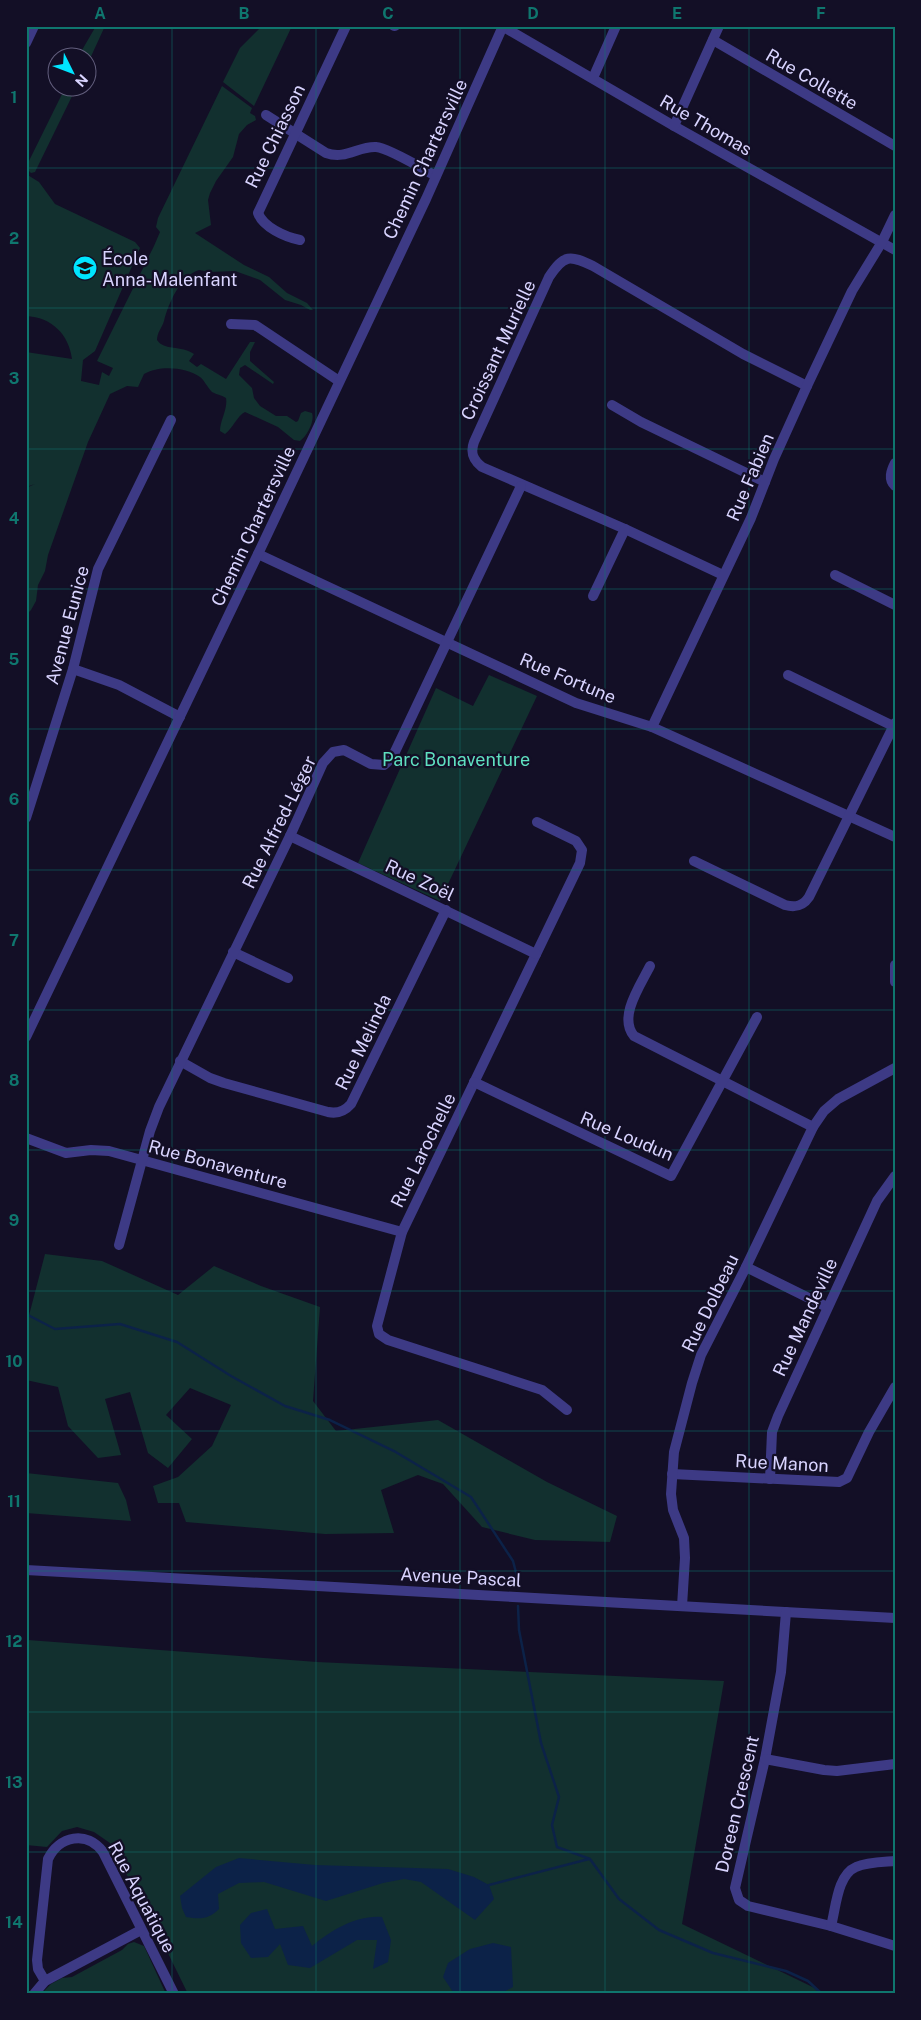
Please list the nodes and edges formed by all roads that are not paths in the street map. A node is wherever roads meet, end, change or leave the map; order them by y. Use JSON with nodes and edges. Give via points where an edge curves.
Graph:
{"nodes":[{"id":1,"x":34,"y":26,"type":"edge"},
{"id":2,"x":346,"y":26,"type":"edge"},
{"id":3,"x":502,"y":26,"type":"edge"},
{"id":4,"x":616,"y":26,"type":"edge"},
{"id":5,"x":720,"y":26,"type":"edge"},
{"id":6,"x":713,"y":40,"type":"junction"},
{"id":7,"x":26,"y":43,"type":"edge"},
{"id":8,"x":593,"y":78,"type":"junction"},
{"id":9,"x":266,"y":115,"type":"dead end"},
{"id":10,"x":674,"y":126,"type":"junction"},
{"id":11,"x":294,"y":133,"type":"junction"},
{"id":12,"x":895,"y":146,"type":"edge"},
{"id":13,"x":436,"y":176,"type":"junction"},
{"id":14,"x":895,"y":215,"type":"edge"},
{"id":15,"x":300,"y":240,"type":"dead end"},
{"id":16,"x":882,"y":242,"type":"junction"},
{"id":17,"x":895,"y":250,"type":"edge"},
{"id":18,"x":231,"y":324,"type":"dead end"},
{"id":19,"x":339,"y":381,"type":"junction"},
{"id":20,"x":807,"y":386,"type":"junction"},
{"id":21,"x":612,"y":405,"type":"dead end"},
{"id":22,"x":171,"y":420,"type":"dead end"},
{"id":23,"x":895,"y":463,"type":"edge"},
{"id":24,"x":765,"y":482,"type":"junction"},
{"id":25,"x":521,"y":486,"type":"junction"},
{"id":26,"x":895,"y":486,"type":"edge"},
{"id":27,"x":625,"y":529,"type":"junction"},
{"id":28,"x":258,"y":554,"type":"junction"},
{"id":29,"x":723,"y":575,"type":"junction"},
{"id":30,"x":835,"y":576,"type":"dead end"},
{"id":31,"x":593,"y":596,"type":"dead end"},
{"id":32,"x":895,"y":604,"type":"edge"},
{"id":33,"x":446,"y":643,"type":"junction"},
{"id":34,"x":73,"y":669,"type":"junction"},
{"id":35,"x":788,"y":675,"type":"dead end"},
{"id":36,"x":180,"y":717,"type":"junction"},
{"id":37,"x":894,"y":724,"type":"edge"},
{"id":38,"x":652,"y":727,"type":"junction"},
{"id":39,"x":850,"y":816,"type":"junction"},
{"id":40,"x":26,"y":818,"type":"edge"},
{"id":41,"x":537,"y":822,"type":"dead end"},
{"id":42,"x":290,"y":836,"type":"junction"},
{"id":43,"x":895,"y":837,"type":"edge"},
{"id":44,"x":694,"y":861,"type":"dead end"},
{"id":45,"x":446,"y":910,"type":"junction"},
{"id":46,"x":233,"y":952,"type":"junction"},
{"id":47,"x":536,"y":954,"type":"junction"},
{"id":48,"x":895,"y":965,"type":"edge"},
{"id":49,"x":650,"y":966,"type":"dead end"},
{"id":50,"x":288,"y":978,"type":"dead end"},
{"id":51,"x":895,"y":982,"type":"edge"},
{"id":52,"x":757,"y":1017,"type":"dead end"},
{"id":53,"x":27,"y":1031,"type":"edge"},
{"id":54,"x":180,"y":1062,"type":"junction"},
{"id":55,"x":895,"y":1068,"type":"edge"},
{"id":56,"x":722,"y":1081,"type":"junction"},
{"id":57,"x":474,"y":1082,"type":"junction"},
{"id":58,"x":813,"y":1127,"type":"junction"},
{"id":59,"x":26,"y":1138,"type":"edge"},
{"id":60,"x":143,"y":1160,"type":"junction"},
{"id":61,"x":895,"y":1176,"type":"edge"},
{"id":62,"x":402,"y":1232,"type":"junction"},
{"id":63,"x":119,"y":1245,"type":"dead end"},
{"id":64,"x":746,"y":1267,"type":"junction"},
{"id":65,"x":828,"y":1307,"type":"junction"},
{"id":66,"x":895,"y":1387,"type":"edge"},
{"id":67,"x":567,"y":1410,"type":"dead end"},
{"id":68,"x":672,"y":1474,"type":"junction"},
{"id":69,"x":770,"y":1479,"type":"junction"},
{"id":70,"x":26,"y":1570,"type":"edge"},
{"id":71,"x":682,"y":1606,"type":"junction"},
{"id":72,"x":786,"y":1612,"type":"junction"},
{"id":73,"x":895,"y":1618,"type":"edge"},
{"id":74,"x":765,"y":1759,"type":"junction"},
{"id":75,"x":895,"y":1764,"type":"edge"},
{"id":76,"x":895,"y":1860,"type":"edge"},
{"id":77,"x":831,"y":1926,"type":"junction"},
{"id":78,"x":142,"y":1930,"type":"junction"},
{"id":79,"x":895,"y":1946,"type":"edge"},
{"id":80,"x":45,"y":1981,"type":"junction"},
{"id":81,"x":34,"y":1994,"type":"edge"},
{"id":82,"x":174,"y":1994,"type":"edge"}],
"edges":[{"from":1,"to":7,"type":"street"},
{"from":2,"to":11,"type":"street","name":"Rue Chiasson"},
{"from":3,"to":8,"type":"street","name":"Rue Thomas"},
{"from":3,"to":13,"type":"street","name":"Chemin Chartersville"},
{"from":4,"to":8,"type":"street"},
{"from":5,"to":6,"type":"street"},
{"from":6,"to":10,"type":"street"},
{"from":6,"to":12,"type":"street","name":"Rue Collette"},
{"from":8,"to":10,"type":"street","name":"Rue Thomas"},
{"from":9,"to":11,"type":"street"},
{"from":10,"to":16,"type":"street","name":"Rue Thomas"},
{"from":11,"to":13,"type":"street","via":[[335,156],[376,147]]},
{"from":11,"to":15,"type":"street","name":"Rue Chiasson","via":[[258,213],[260,220],[288,237]]},
{"from":13,"to":19,"type":"street","name":"Chemin Chartersville"},
{"from":14,"to":16,"type":"street","name":"Rue Fabien"},
{"from":16,"to":17,"type":"street","name":"Rue Thomas"},
{"from":16,"to":20,"type":"street","name":"Rue Fabien","via":[[852,291]]},
{"from":18,"to":19,"type":"street","via":[[255,325]]},
{"from":19,"to":28,"type":"street","name":"Chemin Chartersville"},
{"from":20,"to":24,"type":"street","name":"Rue Fabien"},
{"from":20,"to":25,"type":"street","name":"Croissant Murielle","via":[[743,354],[593,266],[566,258],[557,264],[550,277],[472,448],[473,457],[482,468]]},
{"from":21,"to":24,"type":"street"},
{"from":22,"to":34,"type":"street","name":"Avenue Eunice","via":[[98,568]]},
{"from":23,"to":26,"type":"street","via":[[890,474]]},
{"from":24,"to":29,"type":"street","name":"Rue Fabien"},
{"from":25,"to":27,"type":"street","name":"Croissant Murielle"},
{"from":25,"to":33,"type":"street","name":"Rue Alfred-Léger"},
{"from":27,"to":29,"type":"street","name":"Croissant Murielle"},
{"from":27,"to":31,"type":"street"},
{"from":28,"to":33,"type":"street","name":"Rue Fortune"},
{"from":28,"to":36,"type":"street","name":"Chemin Chartersville"},
{"from":29,"to":38,"type":"street","name":"Rue Fabien"},
{"from":30,"to":32,"type":"street"},
{"from":33,"to":38,"type":"street","name":"Rue Fortune","via":[[576,703]]},
{"from":33,"to":42,"type":"street","name":"Rue Alfred-Léger","via":[[392,758],[384,765],[371,764],[344,750],[333,752],[323,763]]},
{"from":34,"to":36,"type":"street","via":[[119,686]]},
{"from":34,"to":40,"type":"street","name":"Avenue Eunice"},
{"from":35,"to":37,"type":"street"},
{"from":36,"to":53,"type":"street","name":"Chemin Chartersville"},
{"from":37,"to":39,"type":"street"},
{"from":38,"to":39,"type":"street","name":"Rue Fortune"},
{"from":39,"to":43,"type":"street","name":"Rue Fortune"},
{"from":39,"to":44,"type":"street","via":[[809,897],[799,906],[785,905]]},
{"from":41,"to":47,"type":"street","name":"Rue Larochelle","via":[[576,842],[582,850],[580,863]]},
{"from":42,"to":45,"type":"street","name":"Rue Zoël"},
{"from":42,"to":46,"type":"street","name":"Rue Alfred-Léger"},
{"from":45,"to":47,"type":"street","name":"Rue Zoël"},
{"from":45,"to":54,"type":"street","name":"Rue Melinda","via":[[351,1104],[343,1111],[328,1112],[224,1083]]},
{"from":46,"to":50,"type":"street"},
{"from":46,"to":54,"type":"street","name":"Rue Alfred-Léger"},
{"from":47,"to":57,"type":"street","name":"Rue Larochelle"},
{"from":48,"to":51,"type":"street"},
{"from":49,"to":56,"type":"street","via":[[628,1013],[630,1031],[639,1039]]},
{"from":52,"to":56,"type":"street"},
{"from":54,"to":60,"type":"street","name":"Rue Alfred-Léger","via":[[157,1112]]},
{"from":55,"to":58,"type":"street","name":"Rue Dolbeau","via":[[838,1099]]},
{"from":56,"to":57,"type":"street","name":"Rue Loudun","via":[[671,1176]]},
{"from":56,"to":58,"type":"street"},
{"from":57,"to":62,"type":"street","name":"Rue Larochelle"},
{"from":58,"to":64,"type":"street","name":"Rue Dolbeau"},
{"from":59,"to":60,"type":"street","name":"Rue Bonaventure","via":[[66,1153],[109,1151]]},
{"from":60,"to":62,"type":"street","name":"Rue Bonaventure"},
{"from":60,"to":63,"type":"street","name":"Rue Alfred-Léger"},
{"from":61,"to":65,"type":"street","name":"Rue Mandeville","via":[[877,1201]]},
{"from":62,"to":67,"type":"street","name":"Rue Larochelle","via":[[378,1322],[379,1334],[395,1343],[542,1390]]},
{"from":64,"to":65,"type":"street"},
{"from":64,"to":68,"type":"street","name":"Rue Dolbeau","via":[[701,1355],[674,1452]]},
{"from":65,"to":69,"type":"street","name":"Rue Mandeville","via":[[775,1424]]},
{"from":66,"to":69,"type":"street","name":"Rue Manon","via":[[847,1478],[830,1483]]},
{"from":68,"to":69,"type":"street","name":"Rue Manon"},
{"from":68,"to":71,"type":"street","name":"Rue Dolbeau","via":[[670,1494],[684,1538]]},
{"from":70,"to":71,"type":"street","name":"Avenue Pascal"},
{"from":71,"to":72,"type":"street","name":"Avenue Pascal"},
{"from":72,"to":73,"type":"street","name":"Avenue Pascal"},
{"from":72,"to":74,"type":"street","name":"Doreen Crescent","via":[[781,1672]]},
{"from":74,"to":75,"type":"street","via":[[830,1771]]},
{"from":74,"to":77,"type":"street","name":"Doreen Crescent","via":[[735,1888],[739,1900],[748,1906]]},
{"from":76,"to":77,"type":"street","via":[[857,1866],[846,1873]]},
{"from":77,"to":79,"type":"street","name":"Doreen Crescent"},
{"from":78,"to":80,"type":"street"},
{"from":78,"to":80,"type":"street","name":"Rue Aquatique","via":[[100,1847],[85,1838],[63,1842],[51,1853],[47,1867],[37,1964]]},
{"from":78,"to":82,"type":"street","name":"Rue Aquatique"},
{"from":80,"to":81,"type":"street"}]}
